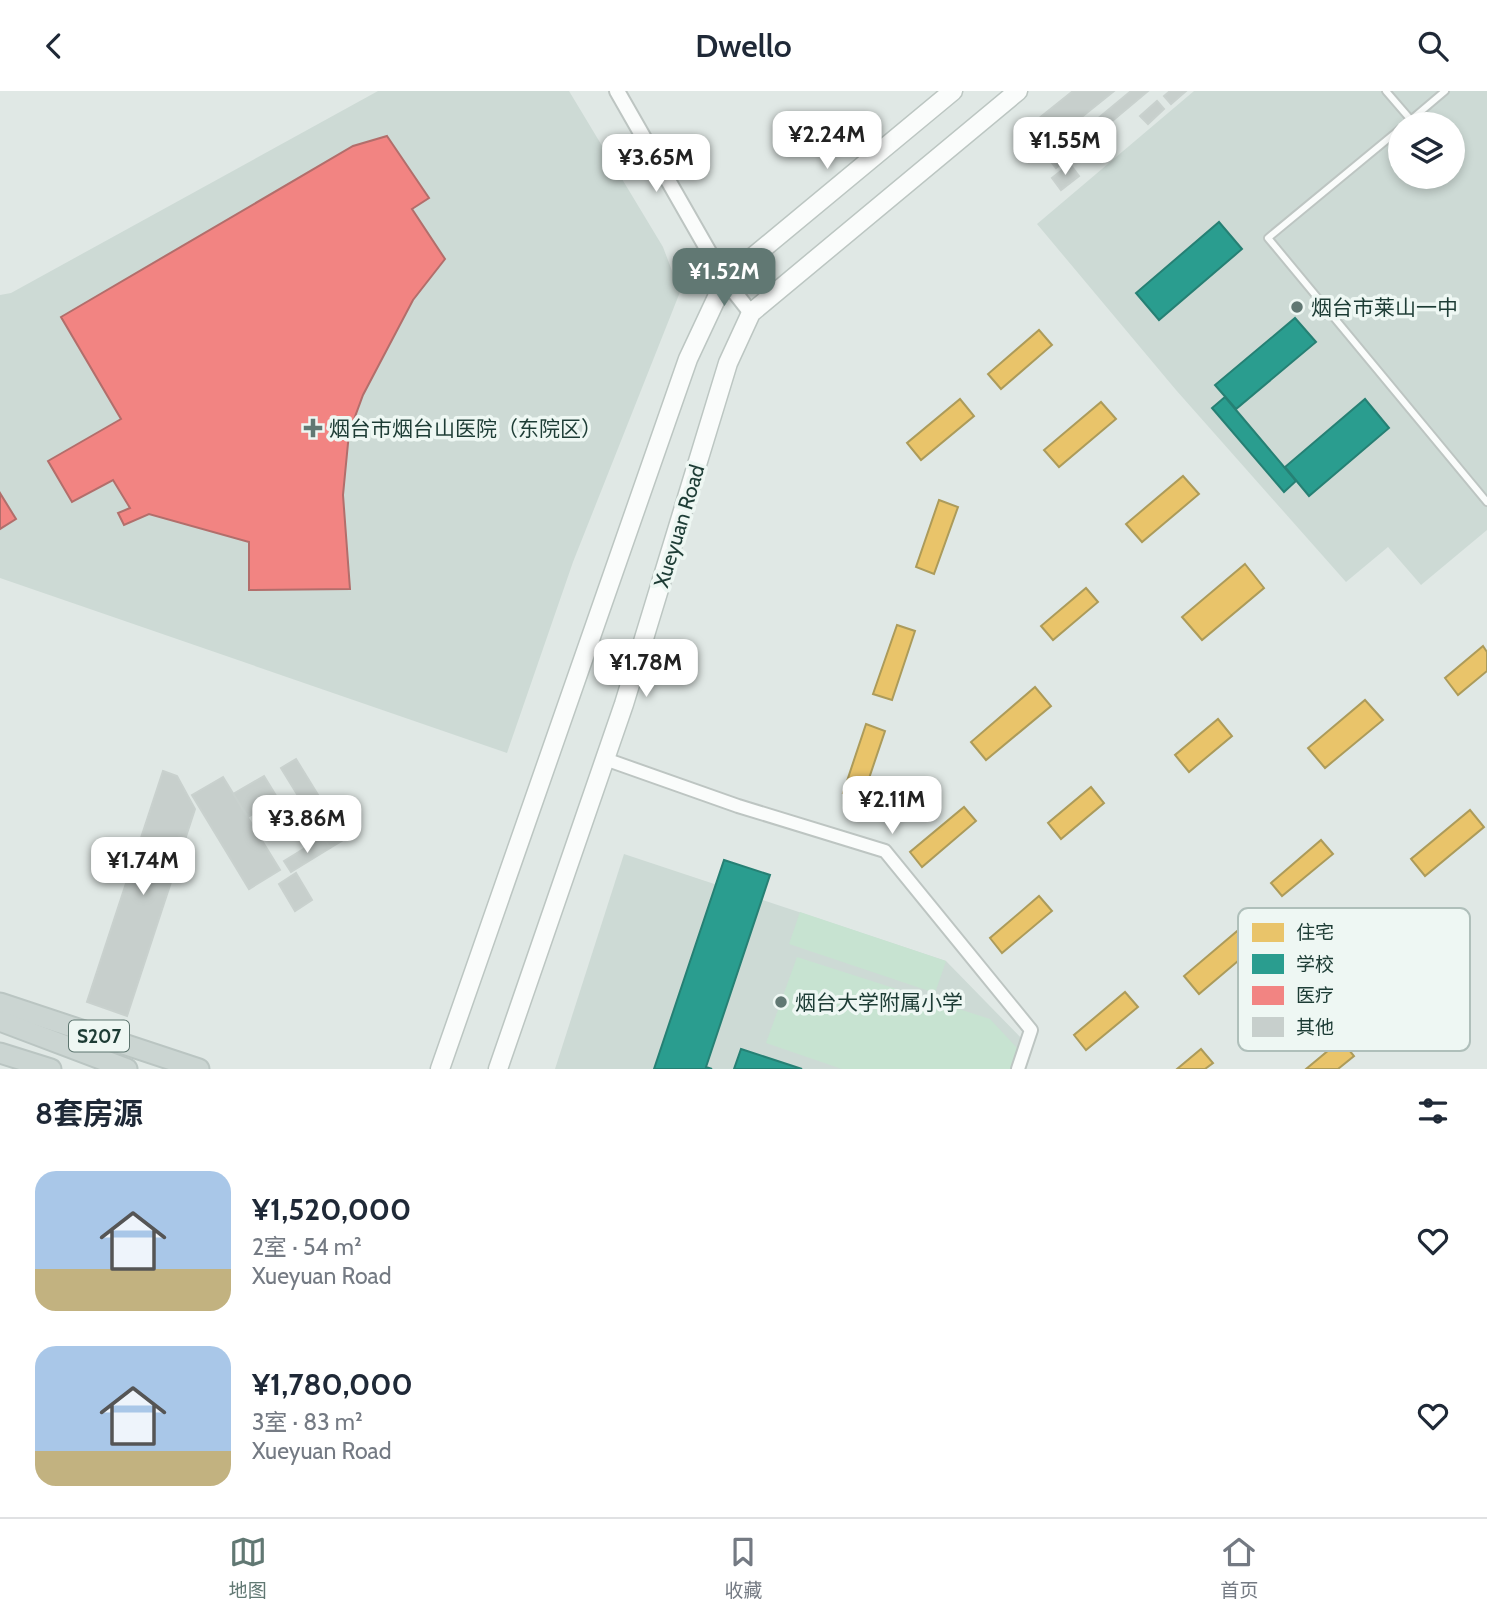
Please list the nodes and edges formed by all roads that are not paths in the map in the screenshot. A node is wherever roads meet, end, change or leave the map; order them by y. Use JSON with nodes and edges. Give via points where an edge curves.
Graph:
{"nodes":[{"id":1,"x":617,"y":91,"type":"edge"},
{"id":2,"x":953,"y":91,"type":"edge"},
{"id":3,"x":1018,"y":91,"type":"edge"},
{"id":4,"x":1386,"y":91,"type":"edge"},
{"id":5,"x":1445,"y":91,"type":"edge"},
{"id":6,"x":1401,"y":112,"type":"edge"},
{"id":7,"x":1420,"y":112,"type":"edge"},
{"id":8,"x":1388,"y":139,"type":"edge"},
{"id":9,"x":725,"y":281,"type":"junction"},
{"id":10,"x":751,"y":313,"type":"junction"},
{"id":11,"x":1487,"y":502,"type":"edge"},
{"id":12,"x":606,"y":759,"type":"junction"},
{"id":13,"x":0,"y":1003,"type":"edge"},
{"id":14,"x":0,"y":1021,"type":"edge"},
{"id":15,"x":0,"y":1053,"type":"edge"},
{"id":16,"x":51,"y":1069,"type":"edge"},
{"id":17,"x":127,"y":1069,"type":"edge"},
{"id":18,"x":198,"y":1069,"type":"edge"},
{"id":19,"x":440,"y":1069,"type":"edge"},
{"id":20,"x":498,"y":1069,"type":"edge"},
{"id":21,"x":1018,"y":1069,"type":"edge"}],
"edges":[{"from":1,"to":9,"type":"street"},
{"from":2,"to":9,"type":"main road"},
{"from":3,"to":10,"type":"main road","name":"Xueyuan Road"},
{"from":4,"to":6,"type":"lane"},
{"from":5,"to":7,"type":"lane"},
{"from":8,"to":11,"type":"lane","via":[[1268,238]]},
{"from":9,"to":10,"type":"street"},
{"from":9,"to":19,"type":"main road","via":[[688,359]]},
{"from":10,"to":12,"type":"main road","name":"Xueyuan Road","via":[[728,363]]},
{"from":12,"to":20,"type":"main road","name":"Xueyuan Road"},
{"from":12,"to":21,"type":"street","via":[[885,851],[1031,1030]]},
{"from":13,"to":18,"type":"main road","number":"S207"},
{"from":14,"to":17,"type":"main road"},
{"from":15,"to":16,"type":"main road"}]}
